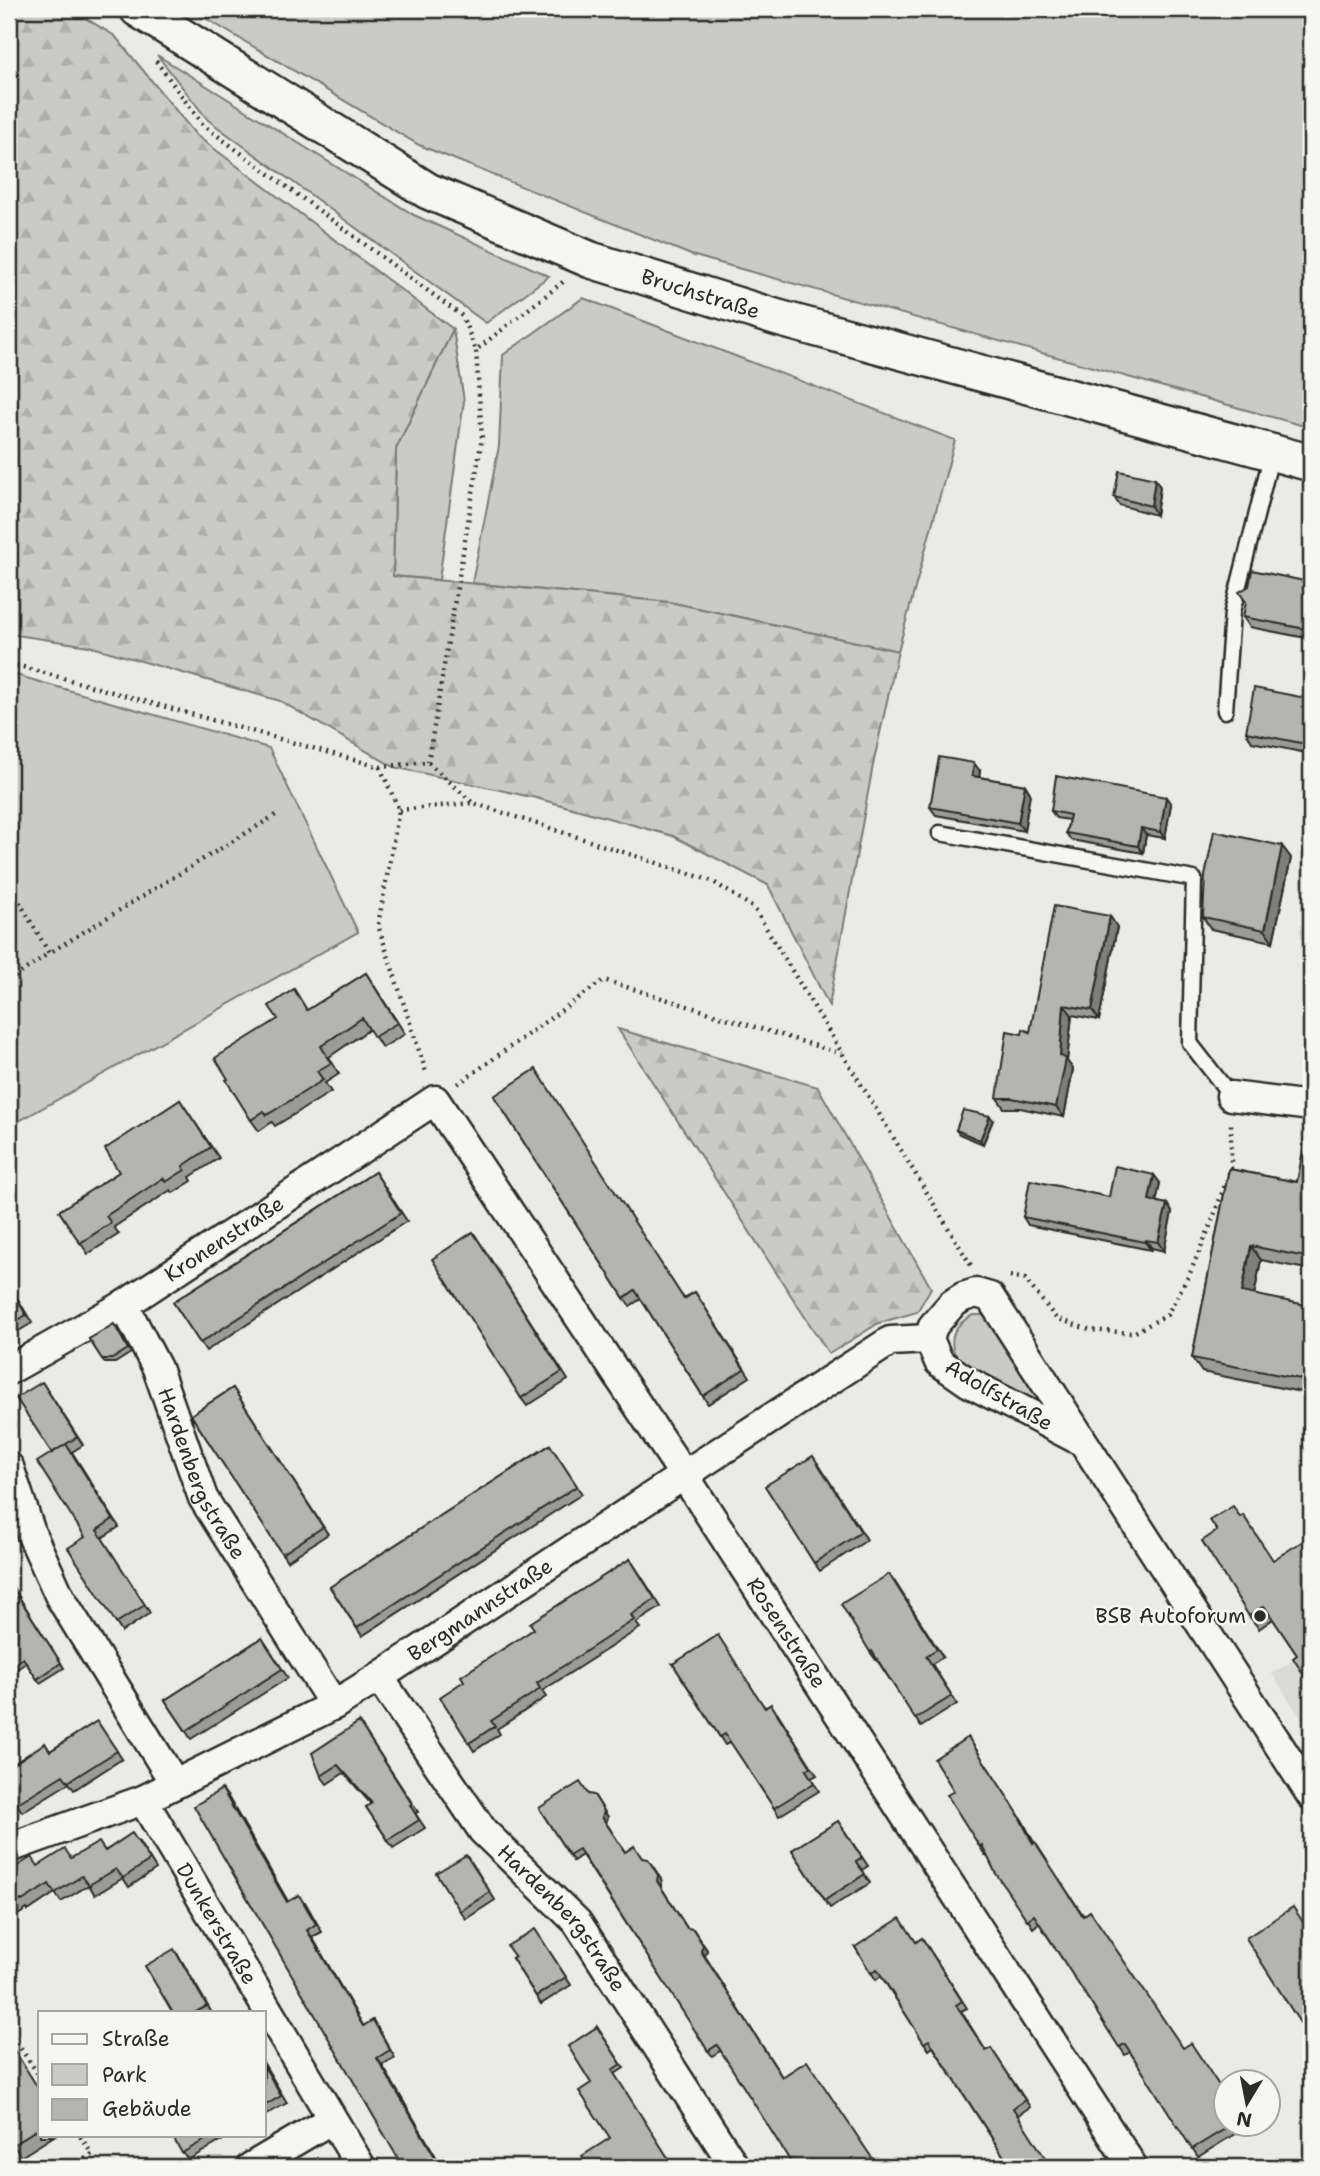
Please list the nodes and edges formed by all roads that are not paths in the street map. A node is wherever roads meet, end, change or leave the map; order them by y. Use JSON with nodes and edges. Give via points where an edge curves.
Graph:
{"nodes":[{"id":1,"x":138,"y":9,"type":"edge"},
{"id":2,"x":1272,"y":453,"type":"junction"},
{"id":3,"x":1311,"y":463,"type":"edge"},
{"id":4,"x":1225,"y":711,"type":"dead end"},
{"id":5,"x":940,"y":833,"type":"dead end"},
{"id":6,"x":1231,"y":1096,"type":"joint"},
{"id":7,"x":435,"y":1100,"type":"joint"},
{"id":8,"x":1311,"y":1106,"type":"edge"},
{"id":9,"x":124,"y":1305,"type":"junction"},
{"id":10,"x":929,"y":1339,"type":"junction"},
{"id":11,"x":9,"y":1370,"type":"edge"},
{"id":12,"x":1083,"y":1442,"type":"junction"},
{"id":13,"x":9,"y":1467,"type":"edge"},
{"id":14,"x":684,"y":1475,"type":"junction"},
{"id":15,"x":379,"y":1678,"type":"junction"},
{"id":16,"x":334,"y":1704,"type":"junction"},
{"id":17,"x":175,"y":1784,"type":"junction"},
{"id":18,"x":1311,"y":1795,"type":"edge"},
{"id":19,"x":143,"y":1800,"type":"junction"},
{"id":20,"x":9,"y":1848,"type":"edge"},
{"id":21,"x":332,"y":2119,"type":"junction"},
{"id":22,"x":251,"y":2167,"type":"edge"},
{"id":23,"x":361,"y":2167,"type":"edge"},
{"id":24,"x":735,"y":2167,"type":"edge"},
{"id":25,"x":1133,"y":2167,"type":"edge"}],
"edges":[{"from":1,"to":2,"type":"street","name":"Bruchstraße","via":[[428,191],[591,260],[778,318]]},
{"from":2,"to":3,"type":"street","name":"Bruchstraße"},
{"from":2,"to":4,"type":"lane","via":[[1232,612]]},
{"from":5,"to":6,"type":"lane","via":[[1195,878],[1189,1043]]},
{"from":6,"to":8,"type":"street"},
{"from":7,"to":9,"type":"street","name":"Kronenstraße"},
{"from":7,"to":14,"type":"street","name":"Rosenstraße"},
{"from":9,"to":11,"type":"street","name":"Kronenstraße"},
{"from":9,"to":16,"type":"street","name":"Hardenbergstraße","via":[[157,1368],[203,1498]]},
{"from":10,"to":12,"type":"street","name":"Adolfstraße","via":[[939,1362],[968,1382]]},
{"from":10,"to":12,"type":"street","name":"Adolfstraße","via":[[933,1326],[952,1304],[977,1286],[990,1297]]},
{"from":10,"to":14,"type":"street","name":"Bergmannstraße","via":[[890,1342]]},
{"from":12,"to":18,"type":"street","name":"Adolfstraße"},
{"from":13,"to":17,"type":"street","via":[[31,1533],[60,1597]]},
{"from":14,"to":15,"type":"street","name":"Bergmannstraße"},
{"from":14,"to":25,"type":"street","name":"Rosenstraße"},
{"from":15,"to":16,"type":"street","name":"Bergmannstraße"},
{"from":15,"to":24,"type":"street","name":"Hardenbergstraße","via":[[483,1831],[577,1922]]},
{"from":16,"to":17,"type":"street","name":"Bergmannstraße"},
{"from":17,"to":19,"type":"street","name":"Bergmannstraße"},
{"from":19,"to":20,"type":"street","name":"Bergmannstraße"},
{"from":19,"to":21,"type":"street","name":"Dunkerstraße"},
{"from":21,"to":22,"type":"street"},
{"from":21,"to":23,"type":"street","name":"Dunkerstraße"}]}
